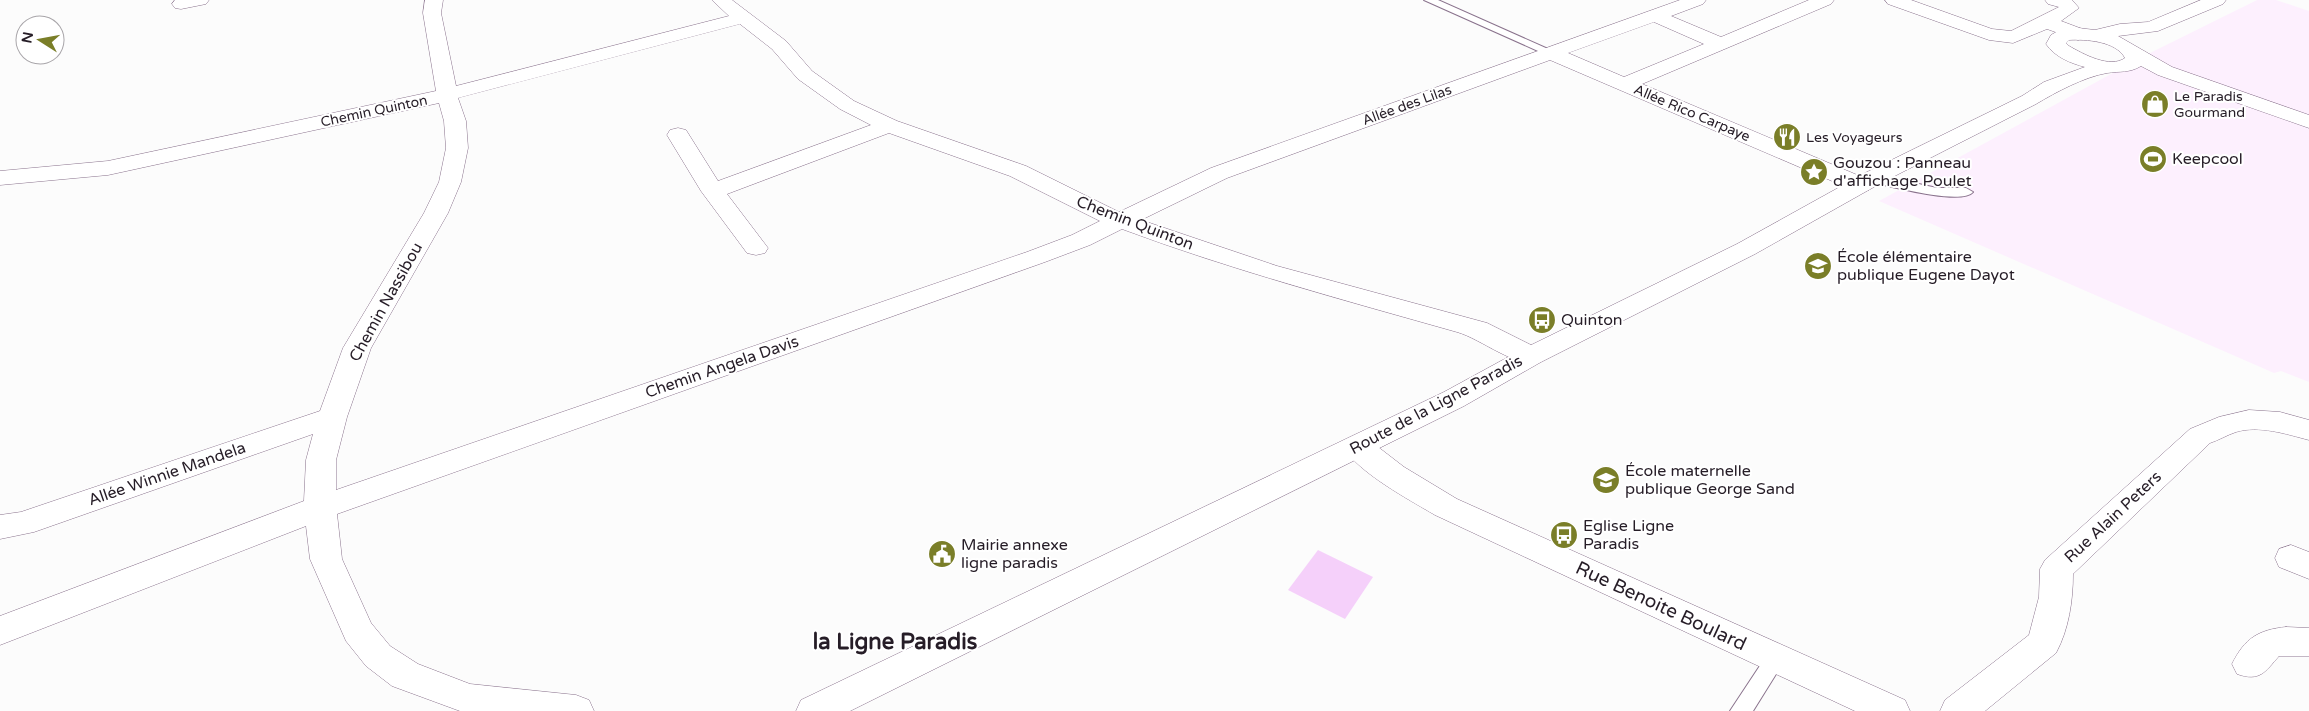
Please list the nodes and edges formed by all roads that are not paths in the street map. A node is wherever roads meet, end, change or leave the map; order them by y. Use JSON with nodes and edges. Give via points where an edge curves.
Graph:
{"nodes":[{"id":1,"x":200,"y":0,"type":"edge"},
{"id":2,"x":434,"y":0,"type":"edge"},
{"id":3,"x":721,"y":0,"type":"edge"},
{"id":4,"x":1429,"y":0,"type":"edge"},
{"id":5,"x":1697,"y":0,"type":"edge"},
{"id":6,"x":1825,"y":0,"type":"edge"},
{"id":7,"x":1894,"y":0,"type":"edge"},
{"id":8,"x":1942,"y":0,"type":"edge"},
{"id":9,"x":2054,"y":0,"type":"edge"},
{"id":10,"x":2208,"y":1,"type":"edge"},
{"id":11,"x":181,"y":4,"type":"dead end"},
{"id":12,"x":1920,"y":10,"type":"junction"},
{"id":13,"x":1654,"y":15,"type":"junction"},
{"id":14,"x":742,"y":18,"type":"junction"},
{"id":15,"x":2046,"y":22,"type":"junction"},
{"id":16,"x":2151,"y":27,"type":"junction"},
{"id":17,"x":2086,"y":35,"type":"junction"},
{"id":18,"x":1721,"y":44,"type":"junction"},
{"id":19,"x":2131,"y":51,"type":"junction"},
{"id":20,"x":1551,"y":53,"type":"junction"},
{"id":21,"x":2066,"y":54,"type":"junction"},
{"id":22,"x":2112,"y":66,"type":"junction"},
{"id":23,"x":1625,"y":84,"type":"junction"},
{"id":24,"x":2051,"y":86,"type":"junction"},
{"id":25,"x":2226,"y":93,"type":"junction"},
{"id":26,"x":448,"y":95,"type":"junction"},
{"id":27,"x":2309,"y":122,"type":"edge"},
{"id":28,"x":888,"y":126,"type":"junction"},
{"id":29,"x":678,"y":135,"type":"dead end"},
{"id":30,"x":0,"y":178,"type":"edge"},
{"id":31,"x":1867,"y":181,"type":"junction"},
{"id":32,"x":713,"y":191,"type":"junction"},
{"id":33,"x":1966,"y":192,"type":"dead end"},
{"id":34,"x":1122,"y":220,"type":"junction"},
{"id":35,"x":756,"y":248,"type":"dead end"},
{"id":36,"x":1531,"y":356,"type":"junction"},
{"id":37,"x":332,"y":416,"type":"junction"},
{"id":38,"x":2309,"y":430,"type":"edge"},
{"id":39,"x":1358,"y":446,"type":"junction"},
{"id":40,"x":320,"y":508,"type":"junction"},
{"id":41,"x":0,"y":527,"type":"edge"},
{"id":42,"x":0,"y":631,"type":"edge"},
{"id":43,"x":2309,"y":642,"type":"edge"},
{"id":44,"x":1776,"y":658,"type":"junction"},
{"id":45,"x":2250,"y":664,"type":"dead end"},
{"id":46,"x":459,"y":705,"type":"edge"},
{"id":47,"x":576,"y":711,"type":"edge"},
{"id":48,"x":814,"y":711,"type":"edge"},
{"id":49,"x":1741,"y":711,"type":"edge"},
{"id":50,"x":1892,"y":711,"type":"edge"},
{"id":51,"x":1958,"y":711,"type":"edge"}],
"edges":[{"from":1,"to":11,"type":"street"},
{"from":2,"to":26,"type":"street","name":"Chemin Nassibou","via":[[432,13]]},
{"from":3,"to":14,"type":"street","name":"Chemin Quinton"},
{"from":4,"to":20,"type":"lane"},
{"from":5,"to":13,"type":"street","name":"Allée des Lilas"},
{"from":6,"to":18,"type":"street"},
{"from":7,"to":12,"type":"street"},
{"from":8,"to":12,"type":"street"},
{"from":9,"to":15,"type":"street","via":[[2070,8]]},
{"from":10,"to":16,"type":"street"},
{"from":12,"to":15,"type":"street","via":[[1989,34],[2013,37]]},
{"from":13,"to":18,"type":"street"},
{"from":13,"to":20,"type":"street","name":"Allée des Lilas"},
{"from":14,"to":26,"type":"street","name":"Chemin Quinton"},
{"from":14,"to":28,"type":"street","name":"Chemin Quinton","via":[[779,45],[820,87]]},
{"from":15,"to":17,"type":"street"},
{"from":16,"to":17,"type":"street"},
{"from":16,"to":19,"type":"street"},
{"from":17,"to":19,"type":"street","via":[[2118,43]]},
{"from":17,"to":21,"type":"street","via":[[2065,35],[2058,39],[2056,44]]},
{"from":18,"to":23,"type":"street"},
{"from":19,"to":22,"type":"street","name":"Route de la Ligne Paradis","via":[[2134,62]]},
{"from":19,"to":25,"type":"street","via":[[2165,70]]},
{"from":20,"to":23,"type":"street","name":"Allée Rico Carpaye"},
{"from":20,"to":34,"type":"street","name":"Allée des Lilas","via":[[1219,173]]},
{"from":21,"to":22,"type":"street","via":[[2090,63]]},
{"from":21,"to":24,"type":"street","name":"Route de la Ligne Paradis","via":[[2066,60]]},
{"from":22,"to":24,"type":"street","name":"Route de la Ligne Paradis"},
{"from":22,"to":25,"type":"street"},
{"from":23,"to":31,"type":"street","name":"Allée Rico Carpaye"},
{"from":24,"to":31,"type":"street","name":"Route de la Ligne Paradis"},
{"from":25,"to":27,"type":"street"},
{"from":26,"to":30,"type":"street","name":"Chemin Quinton","via":[[108,168]]},
{"from":26,"to":37,"type":"street","name":"Chemin Nassibou","via":[[455,121],[457,148],[450,182],[436,213],[357,348]]},
{"from":28,"to":32,"type":"street"},
{"from":28,"to":34,"type":"street","name":"Chemin Quinton","via":[[1018,171],[1102,214]]},
{"from":29,"to":32,"type":"street"},
{"from":31,"to":33,"type":"lane","via":[[1937,192]]},
{"from":31,"to":36,"type":"street","name":"Route de la Ligne Paradis","via":[[1746,249]]},
{"from":32,"to":35,"type":"street"},
{"from":34,"to":36,"type":"street","name":"Chemin Quinton","via":[[1268,271],[1478,329]]},
{"from":34,"to":40,"type":"street","name":"Chemin Angela Davis","via":[[1036,258]]},
{"from":36,"to":39,"type":"street","name":"Route de la Ligne Paradis","via":[[1454,399]]},
{"from":37,"to":40,"type":"street","name":"Chemin Nassibou","via":[[321,460]]},
{"from":37,"to":41,"type":"street","name":"Allée Winnie Mandela","via":[[23,524]]},
{"from":38,"to":51,"type":"street","name":"Rue Alain Peters","via":[[2290,424],[2258,421],[2230,424],[2200,436],[2057,569],[2056,597],[2044,643]]},
{"from":39,"to":44,"type":"street","name":"Rue Benoite Boulard","via":[[1393,475],[1446,508]]},
{"from":39,"to":48,"type":"street","name":"Route de la Ligne Paradis"},
{"from":40,"to":42,"type":"street","name":"Chemin Angela Davis"},
{"from":40,"to":46,"type":"street","name":"Chemin Nassibou","via":[[326,559],[358,631],[378,656]]},
{"from":43,"to":45,"type":"street","via":[[2269,643]]},
{"from":44,"to":49,"type":"lane"},
{"from":44,"to":50,"type":"street","name":"Rue Benoite Boulard"},
{"from":46,"to":47,"type":"street","name":"Chemin Nassibou"}]}
